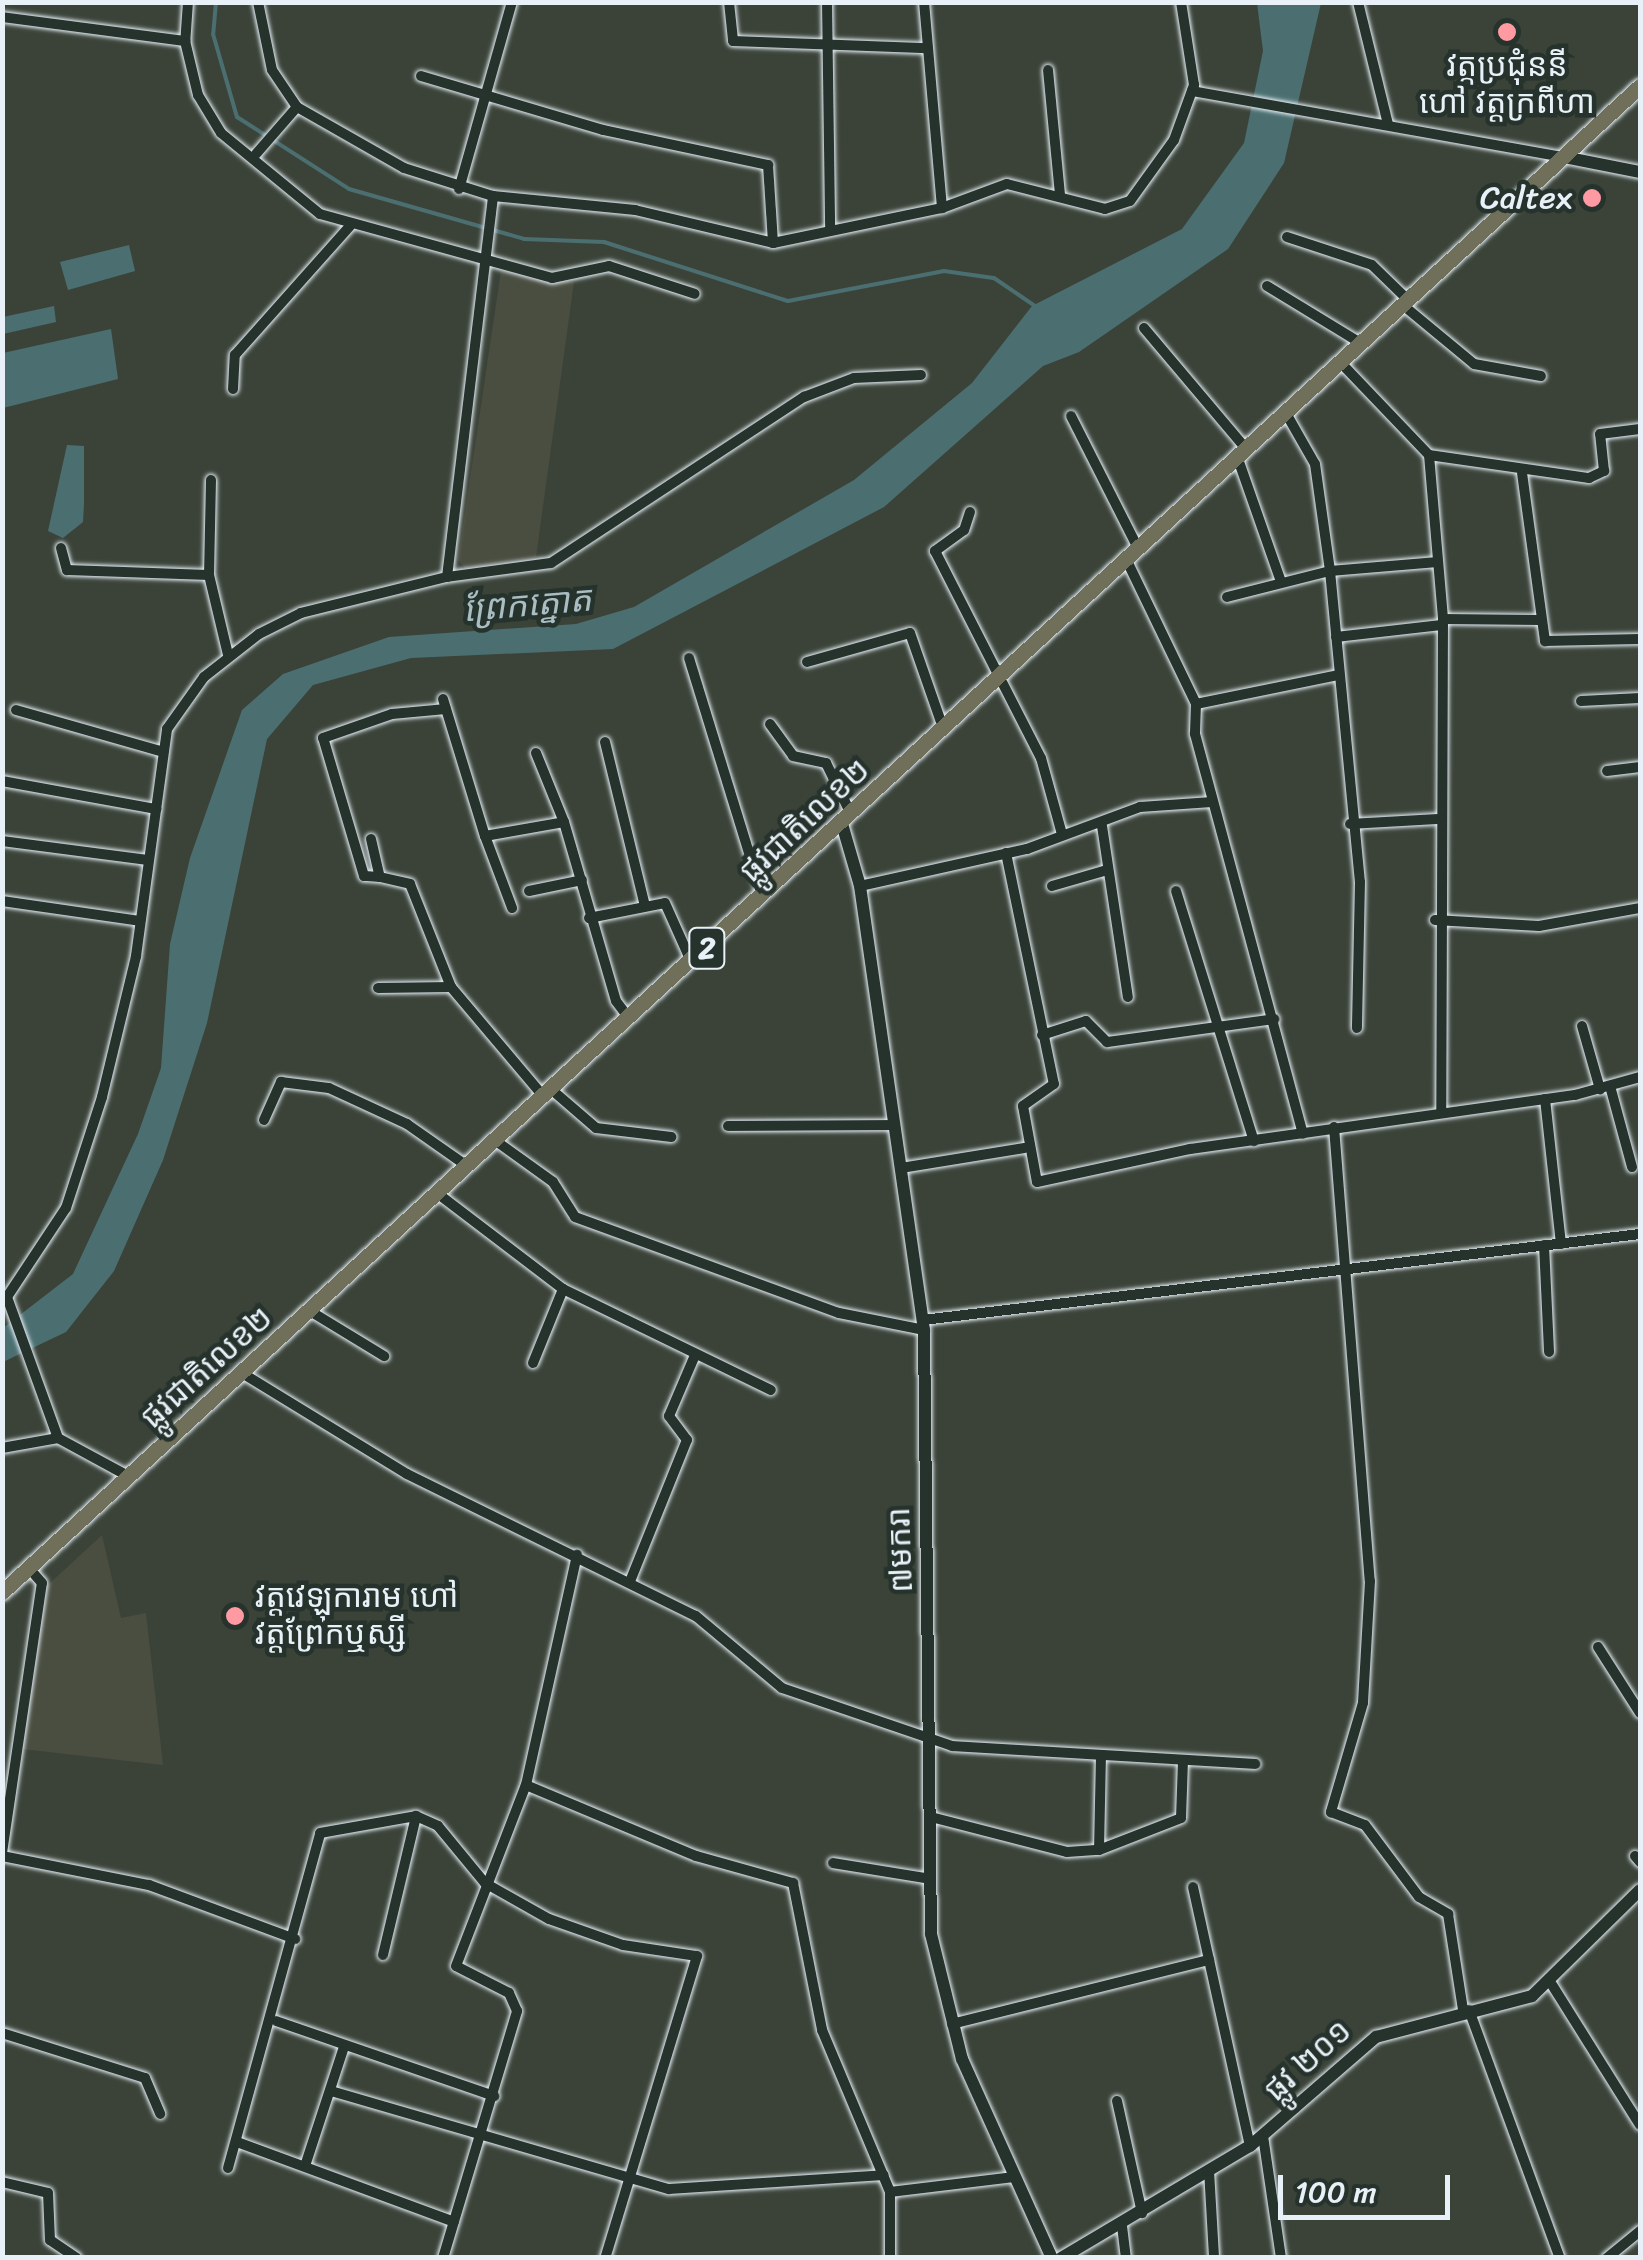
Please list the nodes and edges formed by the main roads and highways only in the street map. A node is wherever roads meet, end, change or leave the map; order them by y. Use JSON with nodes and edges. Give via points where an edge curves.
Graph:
{"nodes":[{"id":1,"x":1640,"y":86,"type":"edge"},
{"id":2,"x":2,"y":1592,"type":"edge"}],
"edges":[{"from":1,"to":2,"type":"highway","name":"ផ្លូវជាតិលេខ២","number":"2"}]}
